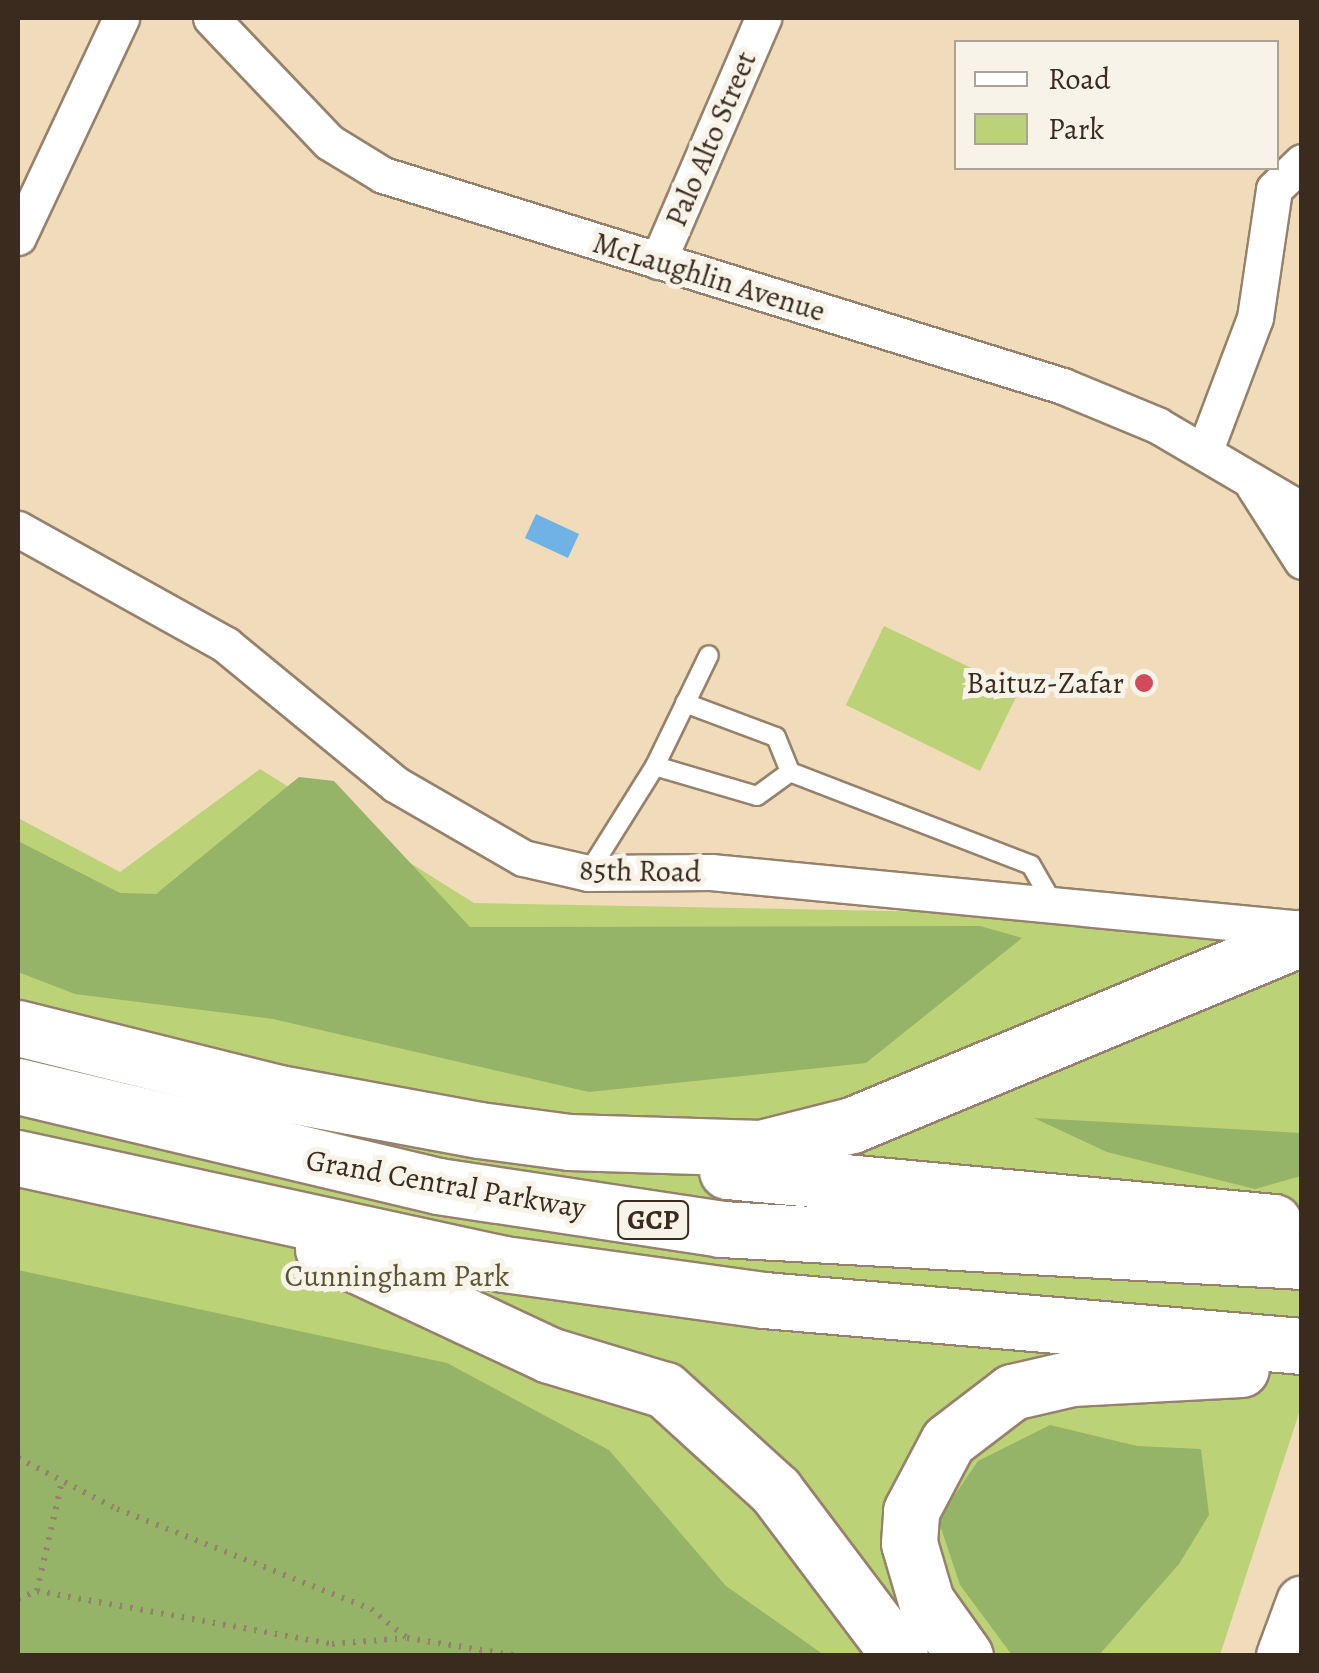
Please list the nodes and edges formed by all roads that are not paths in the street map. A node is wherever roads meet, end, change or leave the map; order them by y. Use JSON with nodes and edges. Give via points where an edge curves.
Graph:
{"nodes":[{"id":1,"x":121,"y":18,"type":"edge"},
{"id":2,"x":211,"y":18,"type":"edge"},
{"id":3,"x":763,"y":18,"type":"edge"},
{"id":4,"x":1302,"y":162,"type":"edge"},
{"id":5,"x":18,"y":237,"type":"edge"},
{"id":6,"x":658,"y":261,"type":"junction"},
{"id":7,"x":1205,"y":450,"type":"junction"},
{"id":8,"x":1248,"y":476,"type":"junction"},
{"id":9,"x":1302,"y":510,"type":"edge"},
{"id":10,"x":18,"y":529,"type":"edge"},
{"id":11,"x":1302,"y":561,"type":"edge"},
{"id":12,"x":709,"y":656,"type":"dead end"},
{"id":13,"x":685,"y":703,"type":"junction"},
{"id":14,"x":655,"y":766,"type":"junction"},
{"id":15,"x":790,"y":772,"type":"junction"},
{"id":16,"x":588,"y":874,"type":"junction"},
{"id":17,"x":1054,"y":905,"type":"junction"},
{"id":18,"x":1302,"y":929,"type":"edge"},
{"id":19,"x":1302,"y":938,"type":"edge"},
{"id":20,"x":18,"y":1028,"type":"edge"},
{"id":21,"x":18,"y":1086,"type":"edge"},
{"id":22,"x":569,"y":1142,"type":"junction"},
{"id":23,"x":18,"y":1158,"type":"edge"},
{"id":24,"x":244,"y":1212,"type":"junction"},
{"id":25,"x":1302,"y":1224,"type":"edge"},
{"id":26,"x":1302,"y":1261,"type":"edge"},
{"id":27,"x":1302,"y":1346,"type":"edge"},
{"id":28,"x":1302,"y":1366,"type":"edge"},
{"id":29,"x":1302,"y":1602,"type":"edge"},
{"id":30,"x":900,"y":1656,"type":"edge"},
{"id":31,"x":964,"y":1656,"type":"edge"},
{"id":32,"x":1282,"y":1656,"type":"edge"}],
"edges":[{"from":1,"to":5,"type":"street"},
{"from":2,"to":6,"type":"street","name":"McLaughlin Avenue","via":[[303,118],[356,161],[411,185]]},
{"from":3,"to":6,"type":"street","name":"Palo Alto Street"},
{"from":4,"to":7,"type":"street","via":[[1274,189],[1256,318]]},
{"from":6,"to":7,"type":"street","name":"McLaughlin Avenue","via":[[1064,386]]},
{"from":7,"to":8,"type":"street","name":"McLaughlin Avenue"},
{"from":8,"to":9,"type":"street","name":"McLaughlin Avenue"},
{"from":8,"to":11,"type":"street","name":"McLaughlin Avenue"},
{"from":10,"to":16,"type":"street","name":"85th Road","via":[[226,646],[435,813],[523,858]]},
{"from":12,"to":13,"type":"lane"},
{"from":13,"to":14,"type":"lane"},
{"from":13,"to":15,"type":"lane","via":[[776,737]]},
{"from":14,"to":15,"type":"lane","via":[[757,796]]},
{"from":14,"to":16,"type":"lane"},
{"from":15,"to":17,"type":"lane","via":[[1031,865]]},
{"from":16,"to":17,"type":"street","name":"85th Road","via":[[712,872]]},
{"from":17,"to":18,"type":"street","name":"85th Road"},
{"from":19,"to":22,"type":"highway","via":[[825,1134],[723,1149]]},
{"from":20,"to":22,"type":"highway","via":[[274,1092]]},
{"from":21,"to":26,"type":"highway","name":"Grand Central Parkway","number":"GCP","via":[[438,1186],[722,1229]]},
{"from":22,"to":25,"type":"highway","via":[[764,1176]]},
{"from":23,"to":24,"type":"highway","number":"GCP"},
{"from":24,"to":27,"type":"highway","number":"GCP","via":[[504,1264],[764,1300]]},
{"from":24,"to":30,"type":"highway","via":[[549,1356],[665,1390],[774,1490]]},
{"from":28,"to":31,"type":"highway","via":[[1072,1378],[1012,1392],[978,1413],[926,1474],[910,1527],[914,1572],[926,1601]]},
{"from":29,"to":32,"type":"main road"}]}
